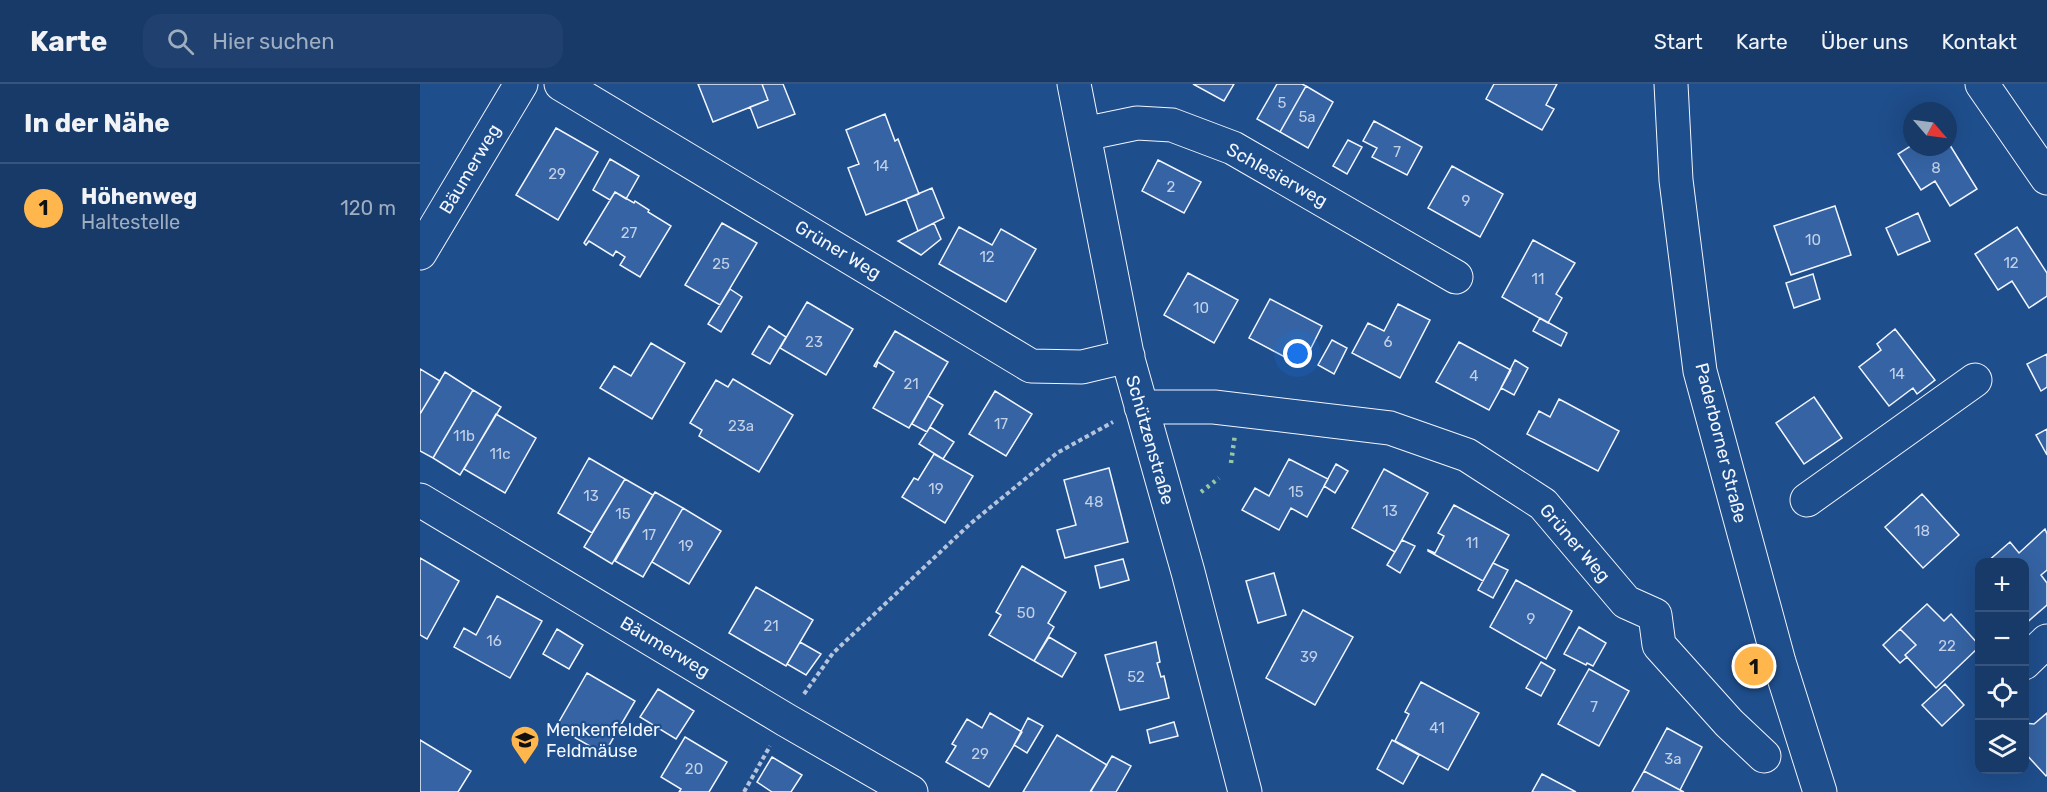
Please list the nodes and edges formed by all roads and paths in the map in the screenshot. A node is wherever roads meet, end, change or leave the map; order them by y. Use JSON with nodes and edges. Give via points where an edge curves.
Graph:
{"nodes":[{"id":1,"x":521,"y":84,"type":"edge"},
{"id":2,"x":561,"y":84,"type":"edge"},
{"id":3,"x":1074,"y":84,"type":"edge"},
{"id":4,"x":1671,"y":84,"type":"edge"},
{"id":5,"x":1982,"y":84,"type":"edge"},
{"id":6,"x":1084,"y":134,"type":"junction"},
{"id":7,"x":2047,"y":178,"type":"edge"},
{"id":8,"x":420,"y":253,"type":"edge"},
{"id":9,"x":1455,"y":278,"type":"dead end"},
{"id":10,"x":1128,"y":356,"type":"junction"},
{"id":11,"x":1975,"y":380,"type":"dead end"},
{"id":12,"x":1141,"y":407,"type":"junction"},
{"id":13,"x":420,"y":500,"type":"edge"},
{"id":14,"x":1807,"y":500,"type":"dead end"},
{"id":15,"x":2047,"y":641,"type":"edge"},
{"id":16,"x":2029,"y":659,"type":"edge"},
{"id":17,"x":786,"y":720,"type":"junction"},
{"id":18,"x":1764,"y":756,"type":"dead end"},
{"id":19,"x":744,"y":792,"type":"edge"},
{"id":20,"x":911,"y":792,"type":"edge"},
{"id":21,"x":1245,"y":792,"type":"edge"},
{"id":22,"x":1821,"y":792,"type":"edge"}],
"edges":[{"from":1,"to":8,"type":"street","name":"Bäumerweg"},
{"from":2,"to":10,"type":"street","name":"Grüner Weg","via":[[1031,366],[1082,368]]},
{"from":3,"to":6,"type":"street","name":"Schützenstraße"},
{"from":4,"to":22,"type":"street","name":"Paderborner Straße","via":[[1676,180],[1700,370],[1779,662]]},
{"from":5,"to":7,"type":"street"},
{"from":6,"to":9,"type":"street","name":"Schlesierweg","via":[[1137,123],[1172,125],[1233,148]]},
{"from":6,"to":10,"type":"street","name":"Schützenstraße"},
{"from":10,"to":12,"type":"street","name":"Schützenstraße"},
{"from":11,"to":14,"type":"street"},
{"from":12,"to":17,"type":"path","via":[[1057,453],[987,509],[833,653]]},
{"from":12,"to":18,"type":"street","name":"Grüner Weg","via":[[1214,407],[1390,429],[1467,455],[1544,504],[1626,602],[1655,615],[1659,645]]},
{"from":12,"to":21,"type":"street","name":"Schützenstraße"},
{"from":13,"to":17,"type":"street","name":"Bäumerweg"},
{"from":15,"to":16,"type":"street"},
{"from":17,"to":19,"type":"path"},
{"from":17,"to":20,"type":"street","name":"Bäumerweg"}]}
